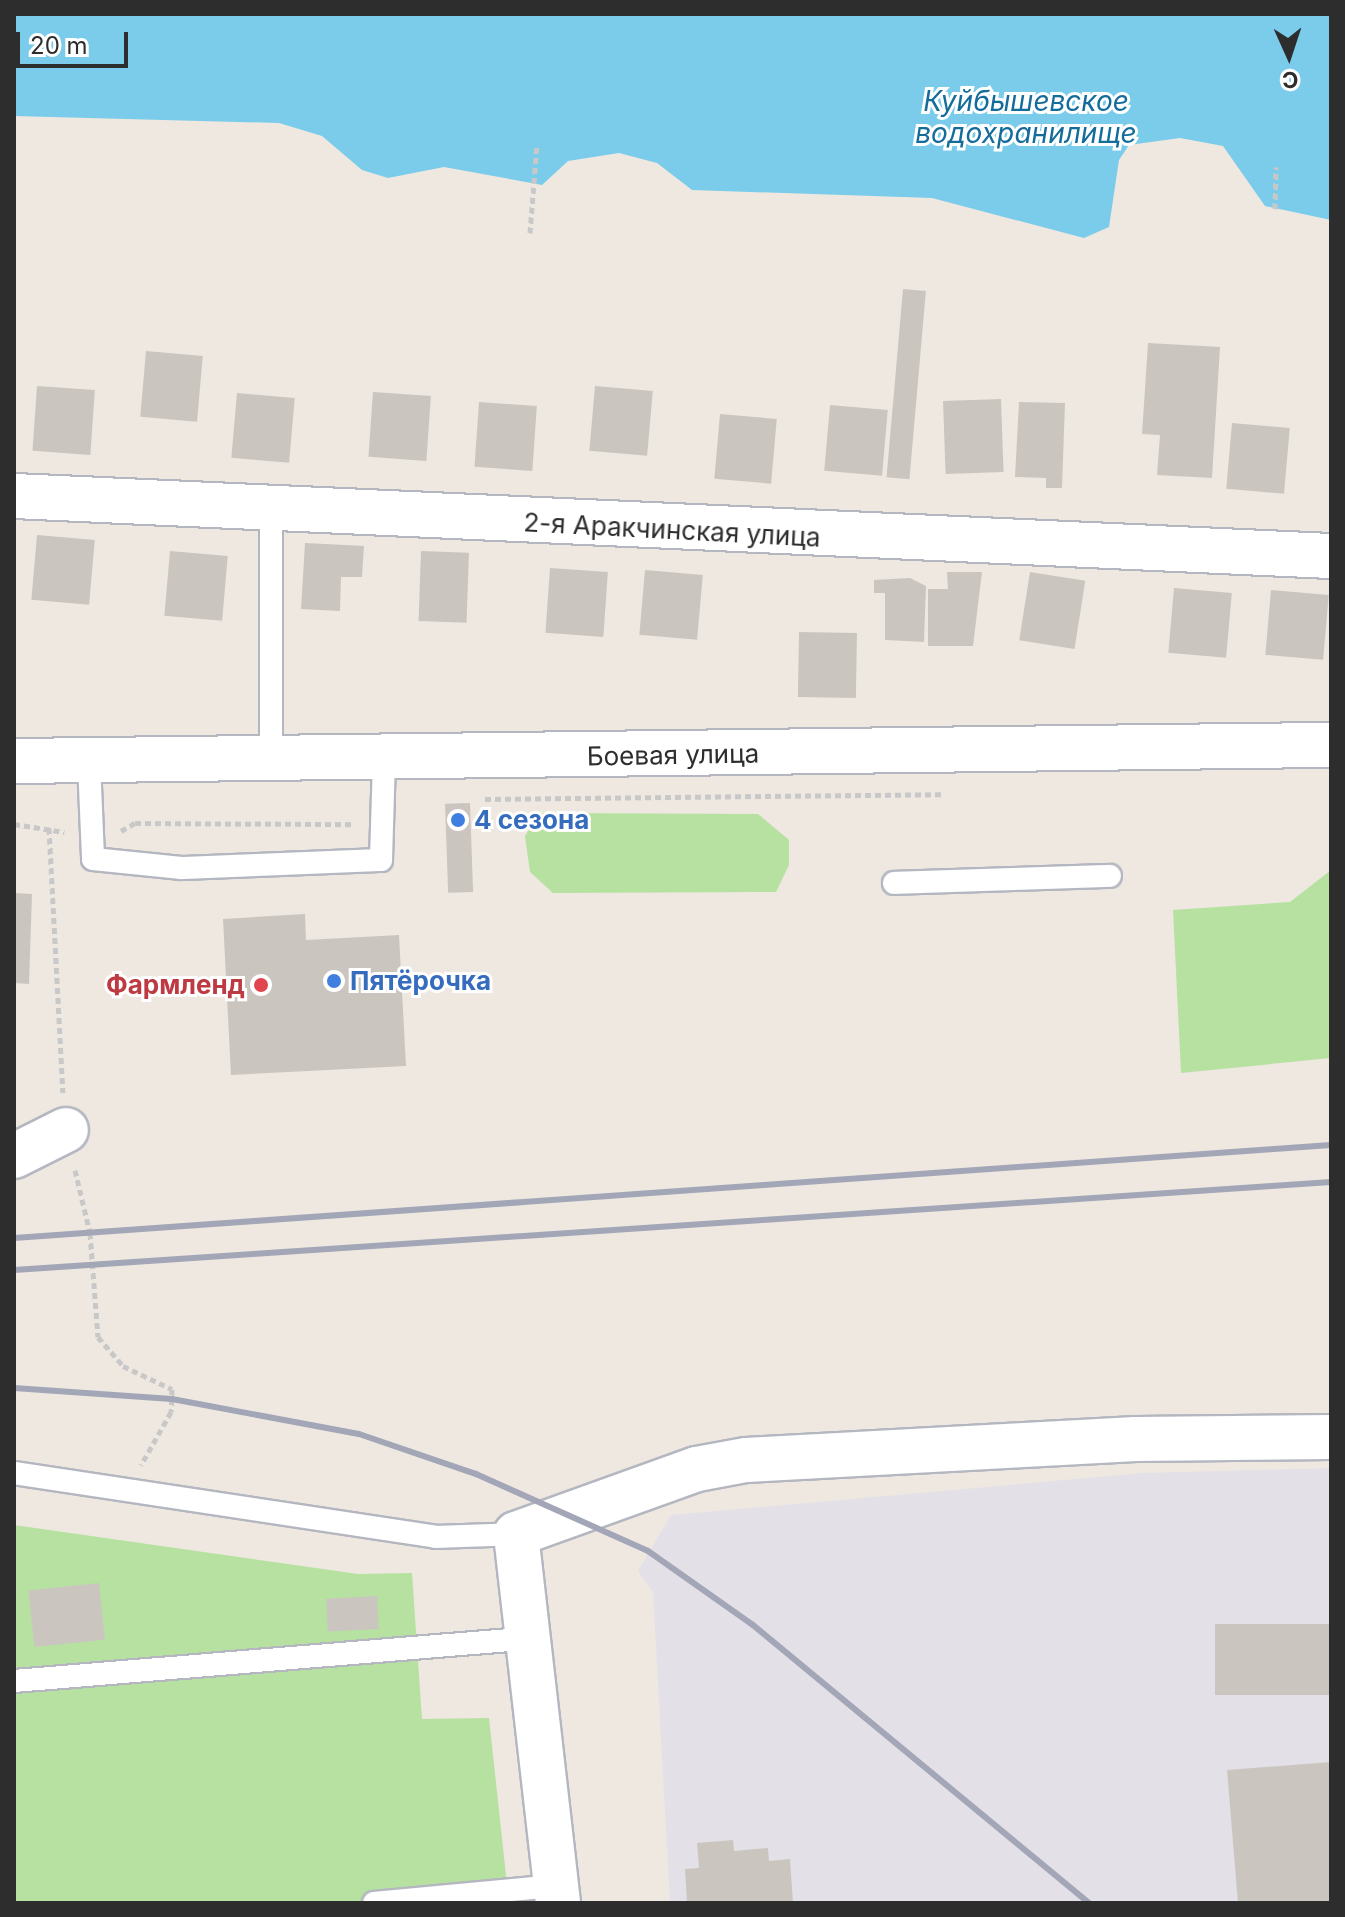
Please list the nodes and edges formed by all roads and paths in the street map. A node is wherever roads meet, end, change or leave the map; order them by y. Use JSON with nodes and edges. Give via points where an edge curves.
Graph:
{"nodes":[{"id":1,"x":537,"y":144,"type":"dead end"},
{"id":2,"x":1276,"y":167,"type":"dead end"},
{"id":3,"x":1275,"y":209,"type":"dead end"},
{"id":4,"x":530,"y":233,"type":"dead end"},
{"id":5,"x":14,"y":496,"type":"edge"},
{"id":6,"x":271,"y":509,"type":"junction"},
{"id":7,"x":1331,"y":556,"type":"edge"},
{"id":8,"x":1331,"y":745,"type":"edge"},
{"id":9,"x":384,"y":758,"type":"junction"},
{"id":10,"x":271,"y":759,"type":"junction"},
{"id":11,"x":14,"y":761,"type":"edge"},
{"id":12,"x":89,"y":762,"type":"junction"},
{"id":13,"x":948,"y":794,"type":"dead end"},
{"id":14,"x":478,"y":799,"type":"dead end"},
{"id":15,"x":383,"y":813,"type":"junction"},
{"id":16,"x":14,"y":824,"type":"edge"},
{"id":17,"x":49,"y":828,"type":"junction"},
{"id":18,"x":92,"y":836,"type":"junction"},
{"id":19,"x":1110,"y":876,"type":"dead end"},
{"id":20,"x":894,"y":883,"type":"dead end"},
{"id":21,"x":66,"y":1130,"type":"junction"},
{"id":22,"x":14,"y":1156,"type":"edge"},
{"id":23,"x":1331,"y":1437,"type":"edge"},
{"id":24,"x":14,"y":1473,"type":"edge"},
{"id":25,"x":128,"y":1486,"type":"junction"},
{"id":26,"x":516,"y":1534,"type":"junction"},
{"id":27,"x":522,"y":1639,"type":"junction"},
{"id":28,"x":14,"y":1681,"type":"edge"},
{"id":29,"x":556,"y":1894,"type":"edge"},
{"id":30,"x":374,"y":1903,"type":"edge"}],
"edges":[{"from":1,"to":4,"type":"path"},
{"from":2,"to":3,"type":"path"},
{"from":5,"to":6,"type":"street","name":"2-я Аракчинская улица"},
{"from":6,"to":7,"type":"street","name":"2-я Аракчинская улица"},
{"from":6,"to":10,"type":"lane"},
{"from":8,"to":9,"type":"street","name":"Боевая улица"},
{"from":9,"to":10,"type":"street","name":"Боевая улица"},
{"from":9,"to":15,"type":"lane"},
{"from":10,"to":12,"type":"street","name":"Боевая улица"},
{"from":11,"to":12,"type":"street","name":"Боевая улица"},
{"from":12,"to":18,"type":"lane"},
{"from":13,"to":14,"type":"path"},
{"from":15,"to":18,"type":"path","via":[[351,825],[135,823]]},
{"from":15,"to":18,"type":"lane","via":[[381,860],[182,868],[93,859]]},
{"from":16,"to":17,"type":"path"},
{"from":17,"to":18,"type":"path"},
{"from":17,"to":21,"type":"path"},
{"from":19,"to":20,"type":"lane"},
{"from":21,"to":22,"type":"street"},
{"from":21,"to":25,"type":"path","via":[[90,1233],[98,1337],[123,1366],[172,1389],[171,1412]]},
{"from":23,"to":26,"type":"street","via":[[1135,1439],[746,1460],[697,1469]]},
{"from":24,"to":25,"type":"lane"},
{"from":25,"to":26,"type":"lane","via":[[435,1537]]},
{"from":26,"to":27,"type":"street"},
{"from":27,"to":28,"type":"lane"},
{"from":27,"to":29,"type":"street"},
{"from":29,"to":30,"type":"lane"}]}
